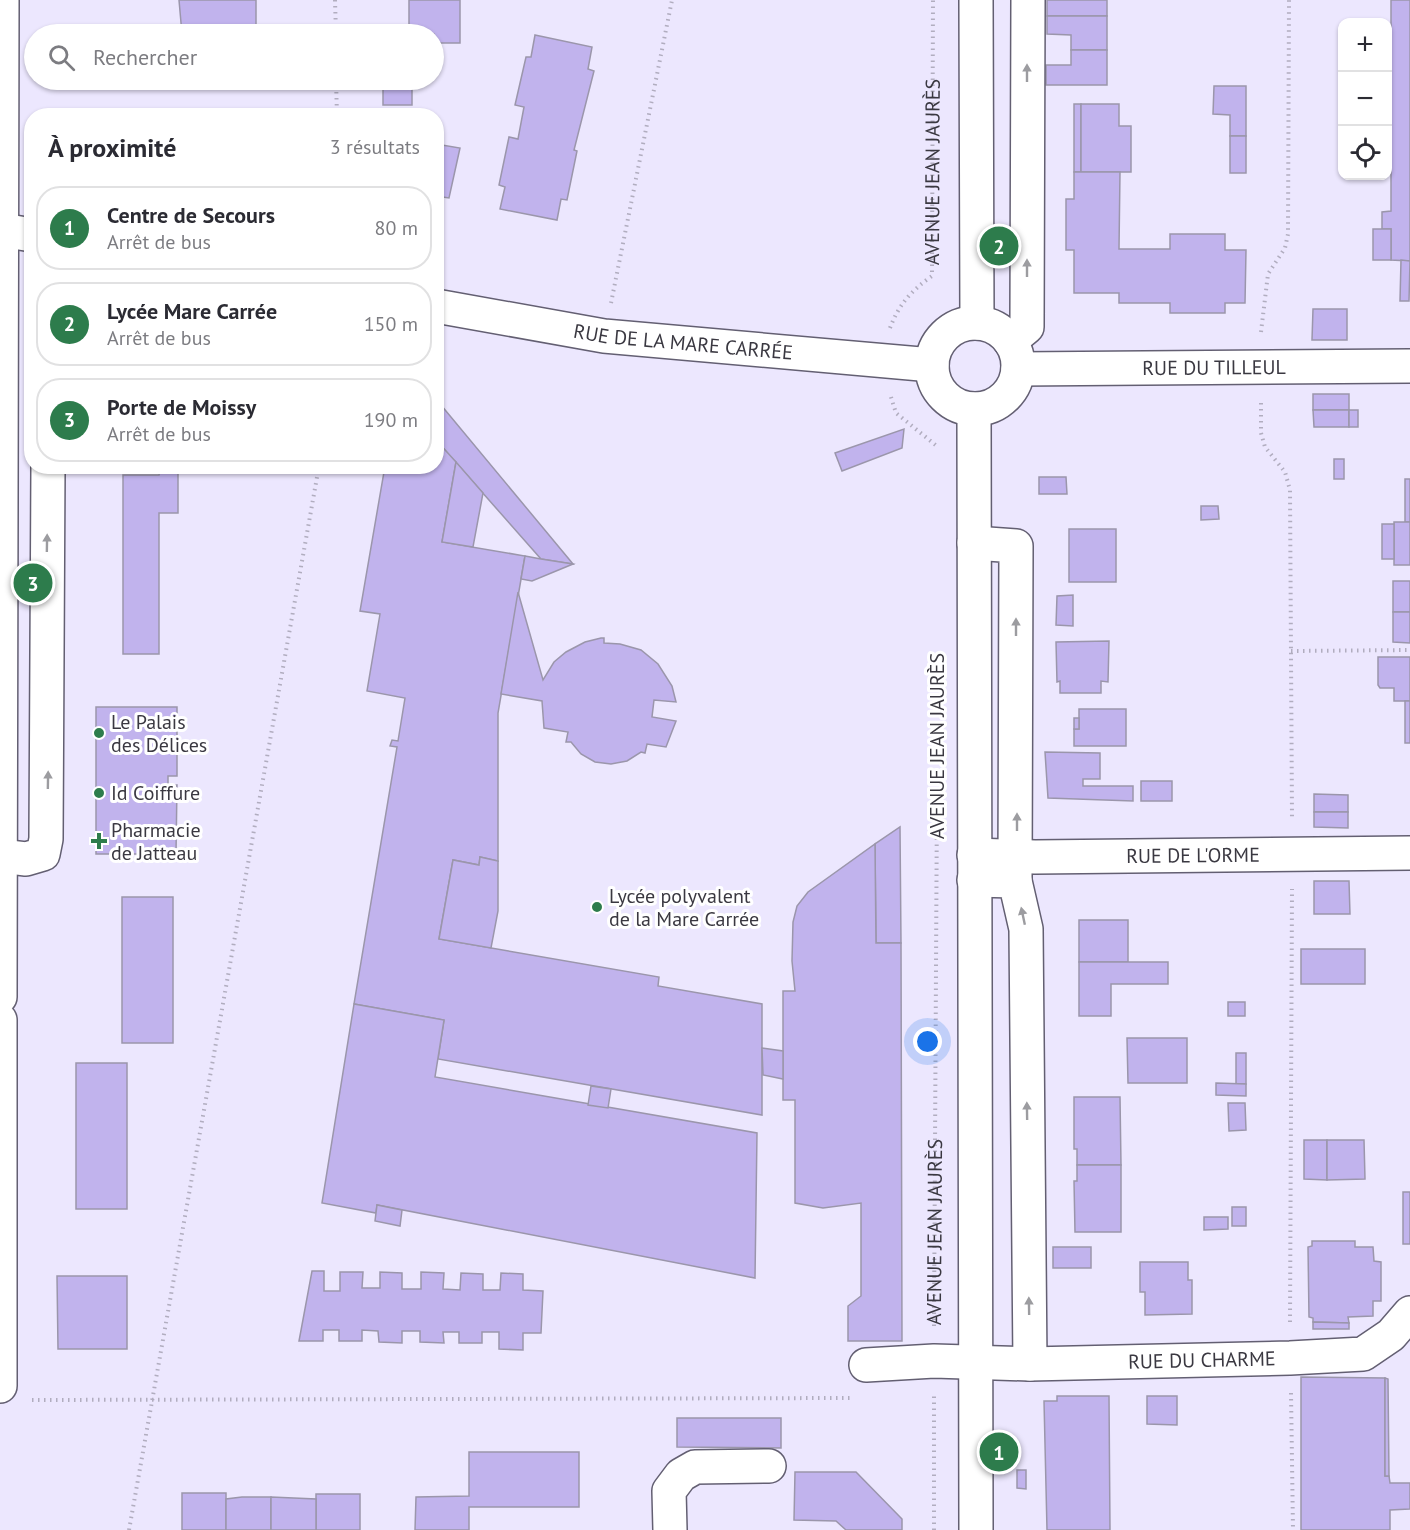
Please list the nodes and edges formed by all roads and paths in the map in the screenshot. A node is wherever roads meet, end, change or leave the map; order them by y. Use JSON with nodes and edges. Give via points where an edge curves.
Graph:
{"nodes":[{"id":1,"x":2,"y":0,"type":"edge"},
{"id":2,"x":335,"y":0,"type":"edge"},
{"id":3,"x":672,"y":0,"type":"edge"},
{"id":4,"x":933,"y":0,"type":"edge"},
{"id":5,"x":976,"y":0,"type":"edge"},
{"id":6,"x":1028,"y":0,"type":"edge"},
{"id":7,"x":1289,"y":0,"type":"edge"},
{"id":8,"x":336,"y":24,"type":"edge"},
{"id":9,"x":336,"y":90,"type":"edge"},
{"id":10,"x":337,"y":108,"type":"edge"},
{"id":11,"x":1,"y":109,"type":"edge"},
{"id":12,"x":17,"y":232,"type":"edge"},
{"id":13,"x":444,"y":307,"type":"edge"},
{"id":14,"x":977,"y":323,"type":"junction"},
{"id":15,"x":604,"y":336,"type":"junction"},
{"id":16,"x":1014,"y":355,"type":"junction"},
{"id":17,"x":885,"y":361,"type":"junction"},
{"id":18,"x":932,"y":365,"type":"junction"},
{"id":19,"x":1261,"y":366,"type":"junction"},
{"id":20,"x":1410,"y":366,"type":"edge"},
{"id":21,"x":974,"y":409,"type":"junction"},
{"id":22,"x":938,"y":448,"type":"dead end"},
{"id":23,"x":48,"y":474,"type":"edge"},
{"id":24,"x":317,"y":474,"type":"edge"},
{"id":25,"x":974,"y":543,"type":"junction"},
{"id":26,"x":1410,"y":650,"type":"edge"},
{"id":27,"x":1291,"y":651,"type":"junction"},
{"id":28,"x":47,"y":691,"type":"junction"},
{"id":29,"x":1,"y":692,"type":"edge"},
{"id":30,"x":937,"y":780,"type":"dead end"},
{"id":31,"x":1410,"y":853,"type":"edge"},
{"id":32,"x":1292,"y":854,"type":"junction"},
{"id":33,"x":0,"y":856,"type":"edge"},
{"id":34,"x":974,"y":867,"type":"junction"},
{"id":35,"x":1016,"y":868,"type":"junction"},
{"id":36,"x":0,"y":997,"type":"edge"},
{"id":37,"x":0,"y":1020,"type":"edge"},
{"id":38,"x":1,"y":1216,"type":"edge"},
{"id":39,"x":1410,"y":1313,"type":"edge"},
{"id":40,"x":1290,"y":1358,"type":"junction"},
{"id":41,"x":934,"y":1361,"type":"junction"},
{"id":42,"x":977,"y":1361,"type":"junction"},
{"id":43,"x":1030,"y":1364,"type":"junction"},
{"id":44,"x":866,"y":1365,"type":"dead end"},
{"id":45,"x":12,"y":1393,"type":"edge"},
{"id":46,"x":922,"y":1397,"type":"dead end"},
{"id":47,"x":934,"y":1397,"type":"junction"},
{"id":48,"x":863,"y":1398,"type":"dead end"},
{"id":49,"x":153,"y":1400,"type":"junction"},
{"id":50,"x":769,"y":1466,"type":"dead end"},
{"id":51,"x":129,"y":1530,"type":"edge"},
{"id":52,"x":670,"y":1530,"type":"edge"},
{"id":53,"x":934,"y":1530,"type":"edge"},
{"id":54,"x":976,"y":1530,"type":"edge"},
{"id":55,"x":1293,"y":1530,"type":"edge"}],
"edges":[{"from":1,"to":11,"type":"street"},
{"from":2,"to":8,"type":"path"},
{"from":3,"to":15,"type":"path"},
{"from":4,"to":17,"type":"path","name":"AVENUE JEAN JAURÈS","via":[[932,276],[899,306],[890,327]]},
{"from":5,"to":14,"type":"street"},
{"from":16,"to":6,"type":"street","one_way":true,"via":[[1027,327]]},
{"from":7,"to":19,"type":"path","via":[[1288,234],[1285,248],[1268,274]]},
{"from":9,"to":10,"type":"path"},
{"from":11,"to":12,"type":"street"},
{"from":12,"to":29,"type":"street"},
{"from":13,"to":15,"type":"street","name":"RUE DE LA MARE CARRÉE"},
{"from":14,"to":16,"type":"street","via":[[996,328]]},
{"from":14,"to":18,"type":"street","via":[[945,334]]},
{"from":15,"to":17,"type":"street","name":"RUE DE LA MARE CARRÉE"},
{"from":16,"to":19,"type":"street","name":"RUE DU TILLEUL"},
{"from":16,"to":21,"type":"street","via":[[1015,382],[999,402]]},
{"from":17,"to":18,"type":"street","name":"RUE DE LA MARE CARRÉE"},
{"from":17,"to":22,"type":"path","name":"AVENUE JEAN JAURÈS","via":[[887,385],[896,413]]},
{"from":18,"to":21,"type":"street","via":[[934,379],[949,400]]},
{"from":19,"to":20,"type":"street","name":"RUE DU TILLEUL"},
{"from":19,"to":27,"type":"path","via":[[1261,434],[1265,447],[1286,472],[1290,490]]},
{"from":21,"to":25,"type":"street","name":"AVENUE JEAN JAURÈS"},
{"from":28,"to":23,"type":"street","one_way":true},
{"from":24,"to":49,"type":"path"},
{"from":25,"to":34,"type":"street","name":"AVENUE JEAN JAURÈS"},
{"from":35,"to":25,"type":"street","one_way":true,"via":[[1016,546]]},
{"from":26,"to":27,"type":"path"},
{"from":27,"to":32,"type":"path"},
{"from":28,"to":29,"type":"street"},
{"from":33,"to":28,"type":"street","one_way":true,"via":[[26,859],[43,854],[48,774]]},
{"from":29,"to":33,"type":"street"},
{"from":30,"to":41,"type":"path","name":"AVENUE JEAN JAURÈS"},
{"from":31,"to":32,"type":"street","name":"RUE DE L'ORME"},
{"from":32,"to":35,"type":"street","name":"RUE DE L'ORME"},
{"from":32,"to":40,"type":"path"},
{"from":33,"to":36,"type":"street"},
{"from":34,"to":35,"type":"street","name":"RUE DE L'ORME"},
{"from":34,"to":42,"type":"street","name":"AVENUE JEAN JAURÈS"},
{"from":43,"to":35,"type":"street","one_way":true,"via":[[1026,929]]},
{"from":37,"to":38,"type":"street"},
{"from":38,"to":45,"type":"street"},
{"from":39,"to":40,"type":"street","name":"RUE DU CHARME","via":[[1391,1335],[1363,1354]]},
{"from":40,"to":43,"type":"street","name":"RUE DU CHARME"},
{"from":40,"to":55,"type":"path"},
{"from":41,"to":42,"type":"street","name":"RUE DU CHARME"},
{"from":41,"to":44,"type":"street","name":"RUE DU CHARME"},
{"from":41,"to":47,"type":"path","name":"AVENUE JEAN JAURÈS"},
{"from":42,"to":43,"type":"street","name":"RUE DU CHARME"},
{"from":42,"to":54,"type":"street","name":"AVENUE JEAN JAURÈS"},
{"from":45,"to":49,"type":"path"},
{"from":46,"to":47,"type":"path"},
{"from":47,"to":53,"type":"path","name":"AVENUE JEAN JAURÈS"},
{"from":48,"to":49,"type":"path"},
{"from":49,"to":51,"type":"path"},
{"from":50,"to":52,"type":"street","via":[[695,1467],[681,1475],[669,1491]]}]}
